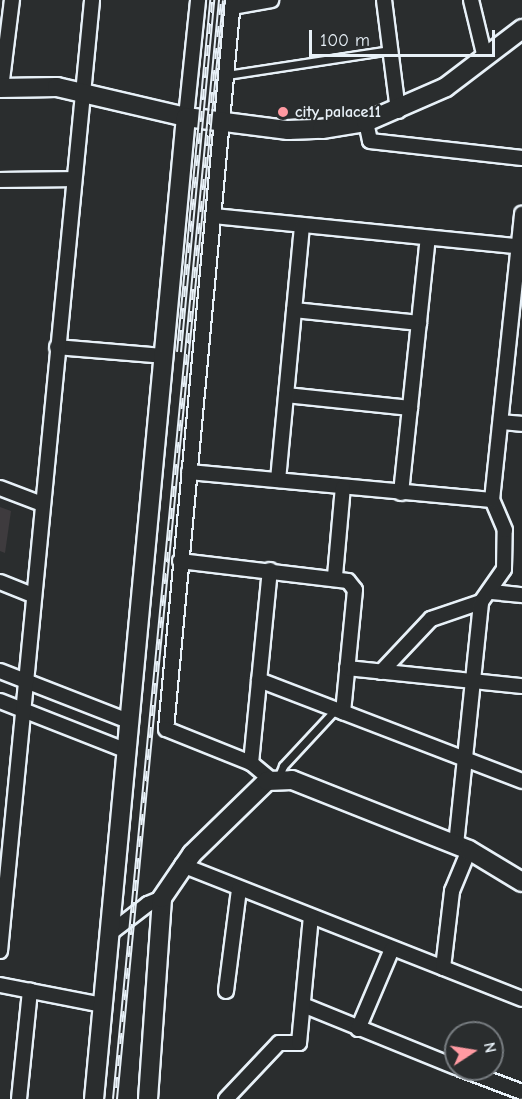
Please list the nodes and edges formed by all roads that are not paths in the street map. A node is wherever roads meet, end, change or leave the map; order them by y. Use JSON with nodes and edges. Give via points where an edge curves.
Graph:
{"nodes":[{"id":1,"x":12,"y":0,"type":"edge"},
{"id":2,"x":92,"y":0,"type":"edge"},
{"id":3,"x":198,"y":0,"type":"edge"},
{"id":4,"x":271,"y":0,"type":"edge"},
{"id":5,"x":384,"y":0,"type":"edge"},
{"id":6,"x":471,"y":0,"type":"edge"},
{"id":7,"x":232,"y":4,"type":"edge"},
{"id":8,"x":522,"y":29,"type":"edge"},
{"id":9,"x":390,"y":50,"type":"junction"},
{"id":10,"x":485,"y":58,"type":"junction"},
{"id":11,"x":227,"y":75,"type":"junction"},
{"id":12,"x":1,"y":88,"type":"edge"},
{"id":13,"x":81,"y":93,"type":"junction"},
{"id":14,"x":398,"y":111,"type":"junction"},
{"id":15,"x":186,"y":117,"type":"junction"},
{"id":16,"x":222,"y":122,"type":"junction"},
{"id":17,"x":366,"y":122,"type":"junction"},
{"id":18,"x":522,"y":158,"type":"edge"},
{"id":19,"x":73,"y":179,"type":"junction"},
{"id":20,"x":0,"y":180,"type":"edge"},
{"id":21,"x":522,"y":213,"type":"edge"},
{"id":22,"x":213,"y":216,"type":"junction"},
{"id":23,"x":302,"y":225,"type":"junction"},
{"id":24,"x":428,"y":238,"type":"junction"},
{"id":25,"x":520,"y":247,"type":"edge"},
{"id":26,"x":294,"y":310,"type":"junction"},
{"id":27,"x":419,"y":323,"type":"junction"},
{"id":28,"x":57,"y":348,"type":"junction"},
{"id":29,"x":165,"y":356,"type":"junction"},
{"id":30,"x":286,"y":395,"type":"junction"},
{"id":31,"x":410,"y":408,"type":"junction"},
{"id":32,"x":501,"y":422,"type":"junction"},
{"id":33,"x":522,"y":424,"type":"edge"},
{"id":34,"x":189,"y":472,"type":"junction"},
{"id":35,"x":278,"y":480,"type":"junction"},
{"id":36,"x":344,"y":487,"type":"junction"},
{"id":37,"x":0,"y":488,"type":"edge"},
{"id":38,"x":401,"y":493,"type":"junction"},
{"id":39,"x":492,"y":500,"type":"junction"},
{"id":40,"x":42,"y":504,"type":"junction"},
{"id":41,"x":180,"y":561,"type":"junction"},
{"id":42,"x":270,"y":570,"type":"junction"},
{"id":43,"x":335,"y":576,"type":"junction"},
{"id":44,"x":0,"y":582,"type":"edge"},
{"id":45,"x":492,"y":592,"type":"junction"},
{"id":46,"x":33,"y":594,"type":"junction"},
{"id":47,"x":522,"y":595,"type":"edge"},
{"id":48,"x":482,"y":602,"type":"junction"},
{"id":49,"x":347,"y":668,"type":"junction"},
{"id":50,"x":0,"y":671,"type":"edge"},
{"id":51,"x":381,"y":672,"type":"junction"},
{"id":52,"x":24,"y":680,"type":"junction"},
{"id":53,"x":259,"y":680,"type":"junction"},
{"id":54,"x":473,"y":681,"type":"junction"},
{"id":55,"x":522,"y":686,"type":"edge"},
{"id":56,"x":0,"y":701,"type":"edge"},
{"id":57,"x":21,"y":710,"type":"junction"},
{"id":58,"x":339,"y":710,"type":"junction"},
{"id":59,"x":128,"y":721,"type":"junction"},
{"id":60,"x":125,"y":750,"type":"junction"},
{"id":61,"x":466,"y":760,"type":"junction"},
{"id":62,"x":251,"y":763,"type":"junction"},
{"id":63,"x":274,"y":779,"type":"junction"},
{"id":64,"x":522,"y":781,"type":"edge"},
{"id":65,"x":6,"y":805,"type":"edge"},
{"id":66,"x":462,"y":848,"type":"junction"},
{"id":67,"x":182,"y":865,"type":"junction"},
{"id":68,"x":522,"y":882,"type":"edge"},
{"id":69,"x":239,"y":889,"type":"junction"},
{"id":70,"x":162,"y":898,"type":"junction"},
{"id":71,"x":2,"y":906,"type":"edge"},
{"id":72,"x":311,"y":917,"type":"junction"},
{"id":73,"x":109,"y":934,"type":"junction"},
{"id":74,"x":392,"y":949,"type":"junction"},
{"id":75,"x":0,"y":951,"type":"edge"},
{"id":76,"x":443,"y":968,"type":"junction"},
{"id":77,"x":0,"y":985,"type":"edge"},
{"id":78,"x":30,"y":991,"type":"junction"},
{"id":79,"x":226,"y":992,"type":"dead end"},
{"id":80,"x":522,"y":999,"type":"edge"},
{"id":81,"x":103,"y":1005,"type":"junction"},
{"id":82,"x":303,"y":1005,"type":"junction"},
{"id":83,"x":358,"y":1029,"type":"junction"},
{"id":84,"x":444,"y":1062,"type":"edge"},
{"id":85,"x":493,"y":1081,"type":"edge"},
{"id":86,"x":522,"y":1092,"type":"edge"},
{"id":87,"x":19,"y":1099,"type":"edge"},
{"id":88,"x":94,"y":1099,"type":"edge"},
{"id":89,"x":148,"y":1099,"type":"edge"},
{"id":90,"x":225,"y":1099,"type":"edge"}],
"edges":[{"from":1,"to":12,"type":"street"},
{"from":2,"to":13,"type":"street"},
{"from":3,"to":15,"type":"street"},
{"from":4,"to":7,"type":"street"},
{"from":5,"to":9,"type":"street"},
{"from":6,"to":10,"type":"street"},
{"from":7,"to":11,"type":"street"},
{"from":8,"to":10,"type":"street"},
{"from":9,"to":11,"type":"lane"},
{"from":9,"to":14,"type":"street"},
{"from":10,"to":14,"type":"street","via":[[446,87]]},
{"from":11,"to":16,"type":"street"},
{"from":12,"to":13,"type":"street","via":[[57,87]]},
{"from":13,"to":15,"type":"street"},
{"from":13,"to":19,"type":"street"},
{"from":14,"to":17,"type":"street"},
{"from":15,"to":16,"type":"street"},
{"from":15,"to":29,"type":"street"},
{"from":16,"to":17,"type":"street","via":[[288,129]]},
{"from":16,"to":22,"type":"street"},
{"from":17,"to":18,"type":"street","via":[[370,141]]},
{"from":19,"to":20,"type":"street"},
{"from":19,"to":28,"type":"street"},
{"from":21,"to":25,"type":"street"},
{"from":22,"to":23,"type":"street"},
{"from":22,"to":34,"type":"street"},
{"from":23,"to":24,"type":"street"},
{"from":23,"to":26,"type":"street"},
{"from":24,"to":25,"type":"street"},
{"from":24,"to":27,"type":"street"},
{"from":25,"to":32,"type":"street"},
{"from":26,"to":27,"type":"street"},
{"from":26,"to":30,"type":"street"},
{"from":27,"to":31,"type":"street"},
{"from":28,"to":29,"type":"street"},
{"from":28,"to":40,"type":"street"},
{"from":29,"to":59,"type":"street"},
{"from":30,"to":31,"type":"street"},
{"from":30,"to":35,"type":"street"},
{"from":31,"to":38,"type":"street"},
{"from":32,"to":33,"type":"street"},
{"from":32,"to":39,"type":"street"},
{"from":34,"to":35,"type":"street"},
{"from":34,"to":41,"type":"street"},
{"from":35,"to":36,"type":"street"},
{"from":36,"to":38,"type":"street"},
{"from":36,"to":43,"type":"street"},
{"from":37,"to":40,"type":"street"},
{"from":38,"to":39,"type":"street"},
{"from":39,"to":45,"type":"street","via":[[505,530],[506,551],[504,569]]},
{"from":40,"to":46,"type":"street"},
{"from":41,"to":42,"type":"street"},
{"from":41,"to":62,"type":"street","via":[[166,729]]},
{"from":42,"to":43,"type":"street"},
{"from":42,"to":53,"type":"street"},
{"from":43,"to":49,"type":"street","via":[[348,581],[355,590]]},
{"from":44,"to":46,"type":"street"},
{"from":45,"to":47,"type":"street"},
{"from":45,"to":48,"type":"street"},
{"from":46,"to":52,"type":"street"},
{"from":48,"to":51,"type":"street","via":[[431,619]]},
{"from":48,"to":54,"type":"street"},
{"from":49,"to":51,"type":"street"},
{"from":49,"to":58,"type":"street"},
{"from":50,"to":52,"type":"street"},
{"from":51,"to":54,"type":"street"},
{"from":52,"to":57,"type":"street"},
{"from":52,"to":59,"type":"street"},
{"from":53,"to":58,"type":"street"},
{"from":53,"to":62,"type":"street"},
{"from":54,"to":55,"type":"street"},
{"from":54,"to":61,"type":"street"},
{"from":56,"to":57,"type":"street"},
{"from":57,"to":60,"type":"street"},
{"from":57,"to":65,"type":"street"},
{"from":58,"to":61,"type":"street"},
{"from":58,"to":63,"type":"lane"},
{"from":59,"to":60,"type":"street"},
{"from":60,"to":73,"type":"street"},
{"from":61,"to":64,"type":"street"},
{"from":61,"to":66,"type":"street"},
{"from":62,"to":63,"type":"street"},
{"from":63,"to":66,"type":"street","via":[[292,780]]},
{"from":63,"to":67,"type":"street"},
{"from":65,"to":71,"type":"street"},
{"from":66,"to":68,"type":"street"},
{"from":66,"to":76,"type":"street","via":[[452,891]]},
{"from":67,"to":69,"type":"street"},
{"from":67,"to":70,"type":"street"},
{"from":69,"to":72,"type":"street"},
{"from":69,"to":79,"type":"street"},
{"from":70,"to":73,"type":"street"},
{"from":70,"to":89,"type":"street"},
{"from":71,"to":75,"type":"street"},
{"from":72,"to":74,"type":"street"},
{"from":72,"to":82,"type":"street"},
{"from":73,"to":81,"type":"street"},
{"from":74,"to":76,"type":"street"},
{"from":74,"to":83,"type":"street"},
{"from":76,"to":80,"type":"street"},
{"from":77,"to":78,"type":"street"},
{"from":78,"to":81,"type":"street"},
{"from":78,"to":87,"type":"street"},
{"from":81,"to":88,"type":"street"},
{"from":82,"to":83,"type":"street"},
{"from":82,"to":90,"type":"street","via":[[299,1043],[279,1042]]},
{"from":83,"to":84,"type":"street"},
{"from":85,"to":86,"type":"street"}]}
